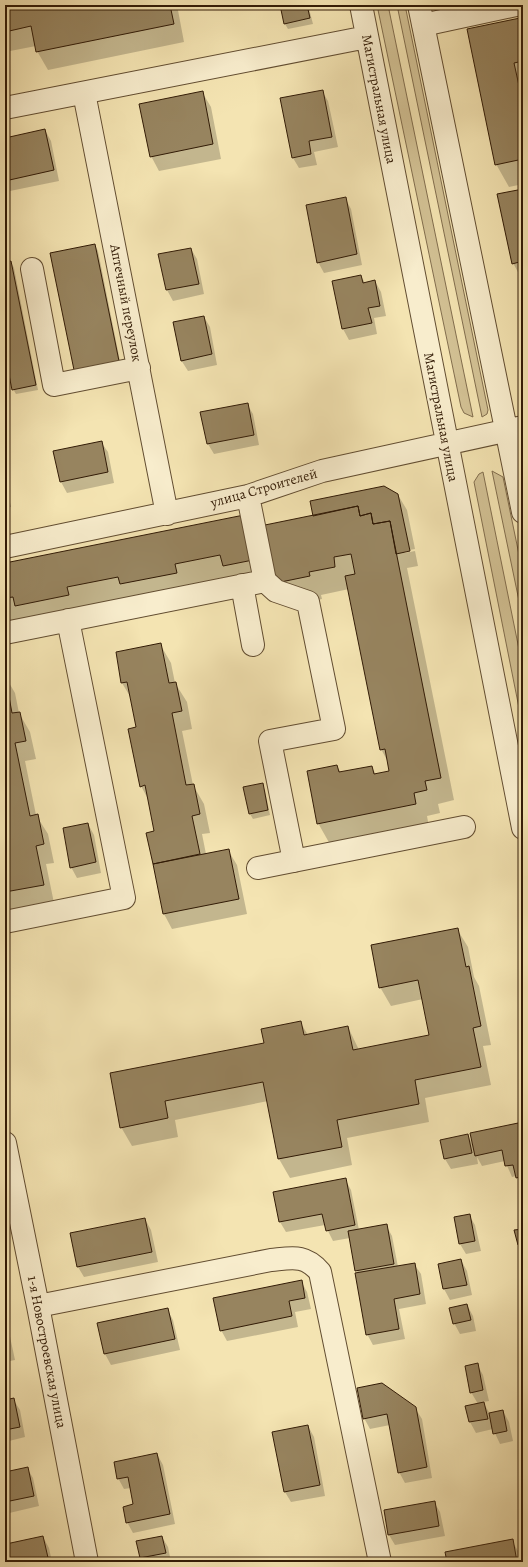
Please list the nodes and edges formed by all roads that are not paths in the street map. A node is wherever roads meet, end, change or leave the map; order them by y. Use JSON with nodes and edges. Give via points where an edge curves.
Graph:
{"nodes":[{"id":1,"x":360,"y":5,"type":"edge"},
{"id":2,"x":516,"y":5,"type":"edge"},
{"id":3,"x":421,"y":15,"type":"edge"},
{"id":4,"x":367,"y":36,"type":"junction"},
{"id":5,"x":84,"y":93,"type":"junction"},
{"id":6,"x":5,"y":108,"type":"edge"},
{"id":7,"x":32,"y":269,"type":"dead end"},
{"id":8,"x":139,"y":368,"type":"junction"},
{"id":9,"x":514,"y":429,"type":"edge"},
{"id":10,"x":447,"y":444,"type":"junction"},
{"id":11,"x":248,"y":496,"type":"junction"},
{"id":12,"x":523,"y":512,"type":"edge"},
{"id":13,"x":167,"y":514,"type":"junction"},
{"id":14,"x":5,"y":547,"type":"edge"},
{"id":15,"x":265,"y":581,"type":"junction"},
{"id":16,"x":242,"y":585,"type":"junction"},
{"id":17,"x":68,"y":620,"type":"junction"},
{"id":18,"x":5,"y":633,"type":"edge"},
{"id":19,"x":253,"y":644,"type":"dead end"},
{"id":20,"x":464,"y":827,"type":"dead end"},
{"id":21,"x":523,"y":828,"type":"edge"},
{"id":22,"x":294,"y":861,"type":"junction"},
{"id":23,"x":258,"y":868,"type":"dead end"},
{"id":24,"x":5,"y":922,"type":"edge"},
{"id":25,"x":5,"y":1143,"type":"edge"},
{"id":26,"x":38,"y":1306,"type":"junction"},
{"id":27,"x":87,"y":1562,"type":"edge"},
{"id":28,"x":380,"y":1562,"type":"edge"}],
"edges":[{"from":1,"to":4,"type":"street","name":"Магистральная улица"},
{"from":2,"to":3,"type":"street"},
{"from":3,"to":9,"type":"street"},
{"from":4,"to":5,"type":"street"},
{"from":4,"to":10,"type":"street","name":"Магистральная улица"},
{"from":5,"to":6,"type":"street"},
{"from":5,"to":8,"type":"street","name":"Аптечный переулок"},
{"from":7,"to":8,"type":"street","via":[[54,385]]},
{"from":8,"to":13,"type":"street","name":"Аптечный переулок"},
{"from":9,"to":10,"type":"street","name":"улица Строителей"},
{"from":9,"to":12,"type":"street"},
{"from":10,"to":11,"type":"street","name":"улица Строителей","via":[[322,471]]},
{"from":10,"to":21,"type":"street","name":"Магистральная улица"},
{"from":11,"to":13,"type":"street","name":"улица Строителей"},
{"from":11,"to":15,"type":"street"},
{"from":13,"to":14,"type":"street","name":"улица Строителей"},
{"from":15,"to":16,"type":"street"},
{"from":15,"to":22,"type":"street","via":[[276,591],[308,602],[334,729],[270,742]]},
{"from":16,"to":17,"type":"street"},
{"from":16,"to":19,"type":"street"},
{"from":17,"to":18,"type":"street"},
{"from":17,"to":24,"type":"street","via":[[124,898]]},
{"from":20,"to":22,"type":"street"},
{"from":22,"to":23,"type":"street"},
{"from":25,"to":26,"type":"street","name":"1-я Новостроевская улица"},
{"from":26,"to":27,"type":"street","name":"1-я Новостроевская улица"},
{"from":26,"to":28,"type":"street","via":[[271,1260],[297,1258],[312,1263],[320,1272]]}]}
